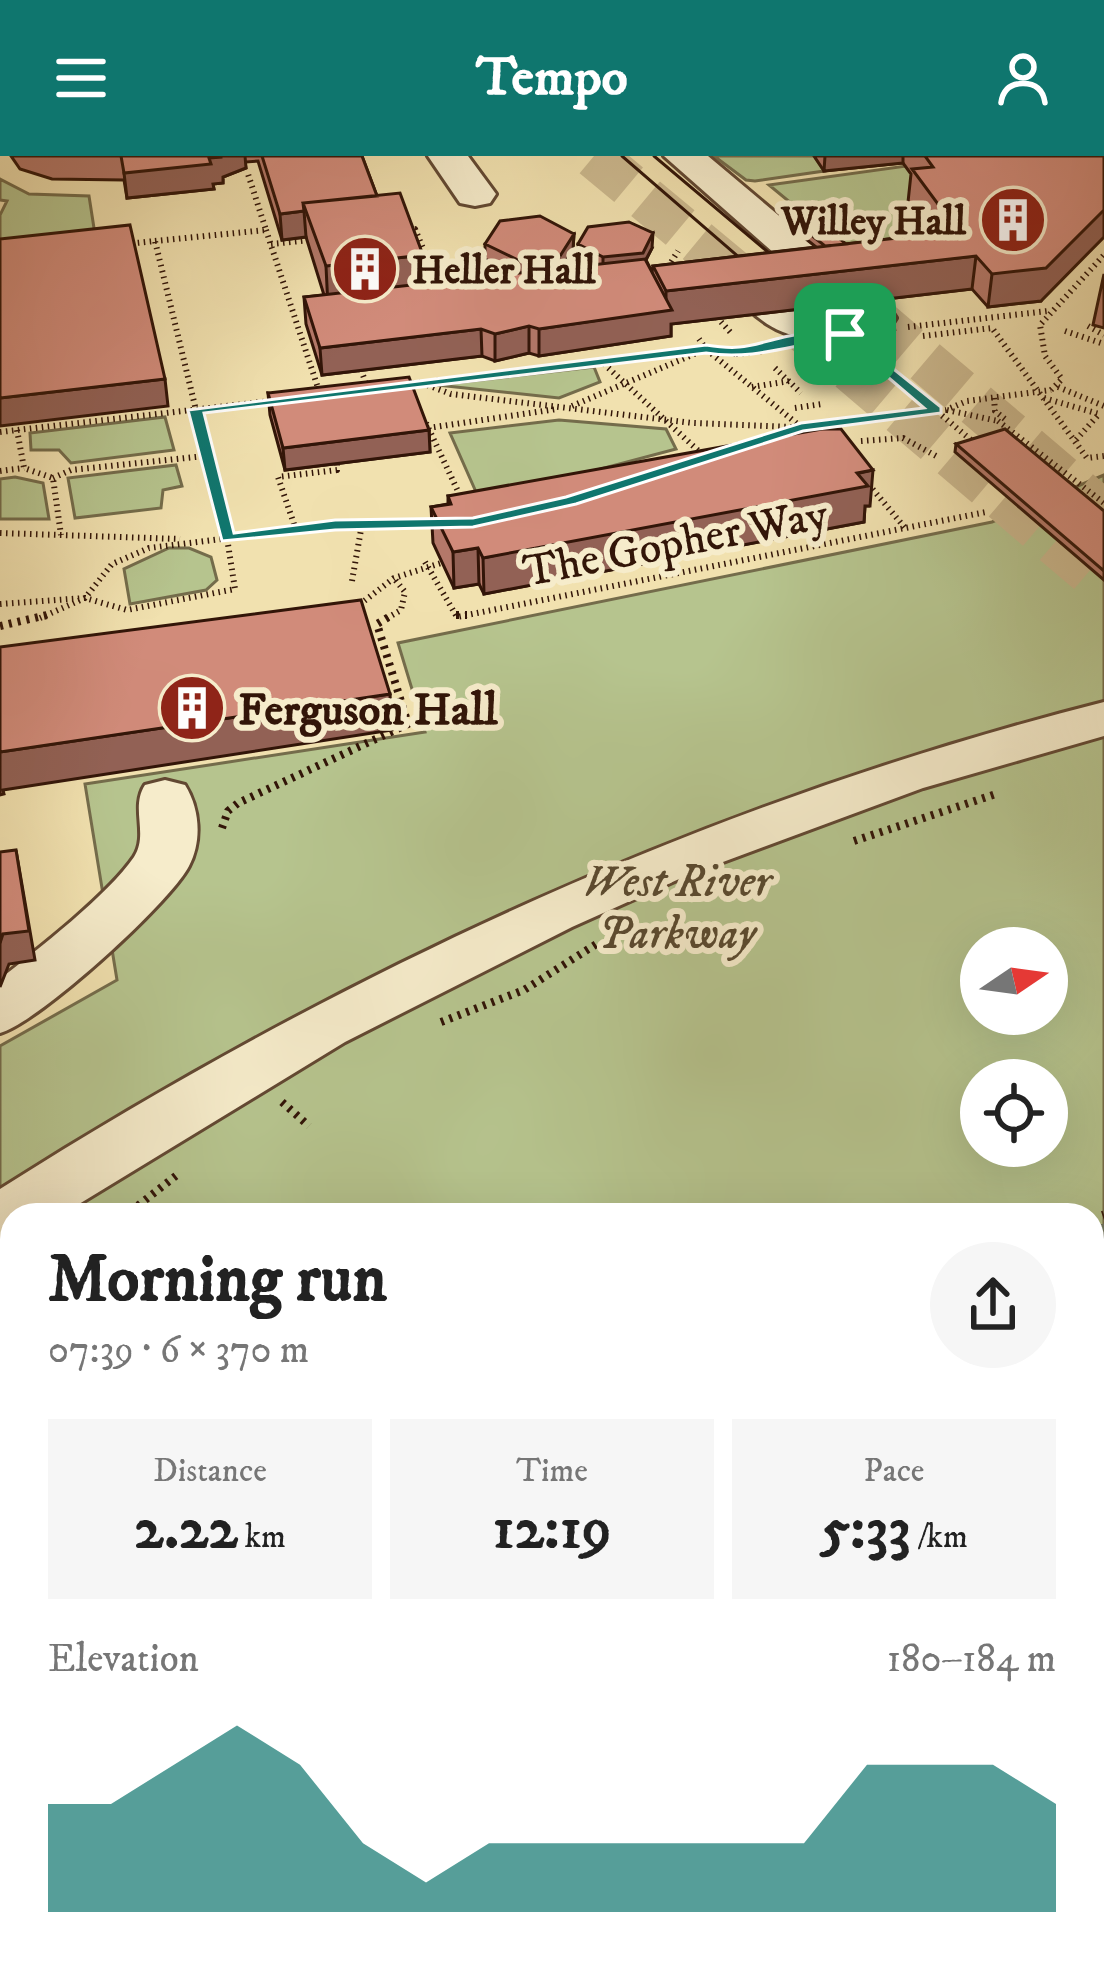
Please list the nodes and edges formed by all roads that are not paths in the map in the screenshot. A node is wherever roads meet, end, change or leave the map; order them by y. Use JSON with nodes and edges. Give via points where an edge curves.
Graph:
{"nodes":[{"id":1,"x":448,"y":156,"type":"edge"},
{"id":2,"x":684,"y":156,"type":"edge"},
{"id":3,"x":475,"y":194,"type":"dead end"},
{"id":4,"x":741,"y":297,"type":"tunnel mouth"},
{"id":5,"x":799,"y":326,"type":"tunnel mouth"},
{"id":6,"x":872,"y":327,"type":"tunnel mouth"},
{"id":7,"x":1104,"y":719,"type":"edge"},
{"id":8,"x":165,"y":798,"type":"dead end"},
{"id":9,"x":0,"y":1012,"type":"edge"},
{"id":10,"x":28,"y":1203,"type":"edge"}],
"edges":[{"from":1,"to":3,"type":"street"},
{"from":2,"to":6,"type":"street"},
{"from":4,"to":5,"type":"street"},
{"from":7,"to":10,"type":"street","via":[[901,776],[529,922],[286,1048]]},
{"from":8,"to":9,"type":"street","via":[[170,837],[161,864],[71,955]]}]}
